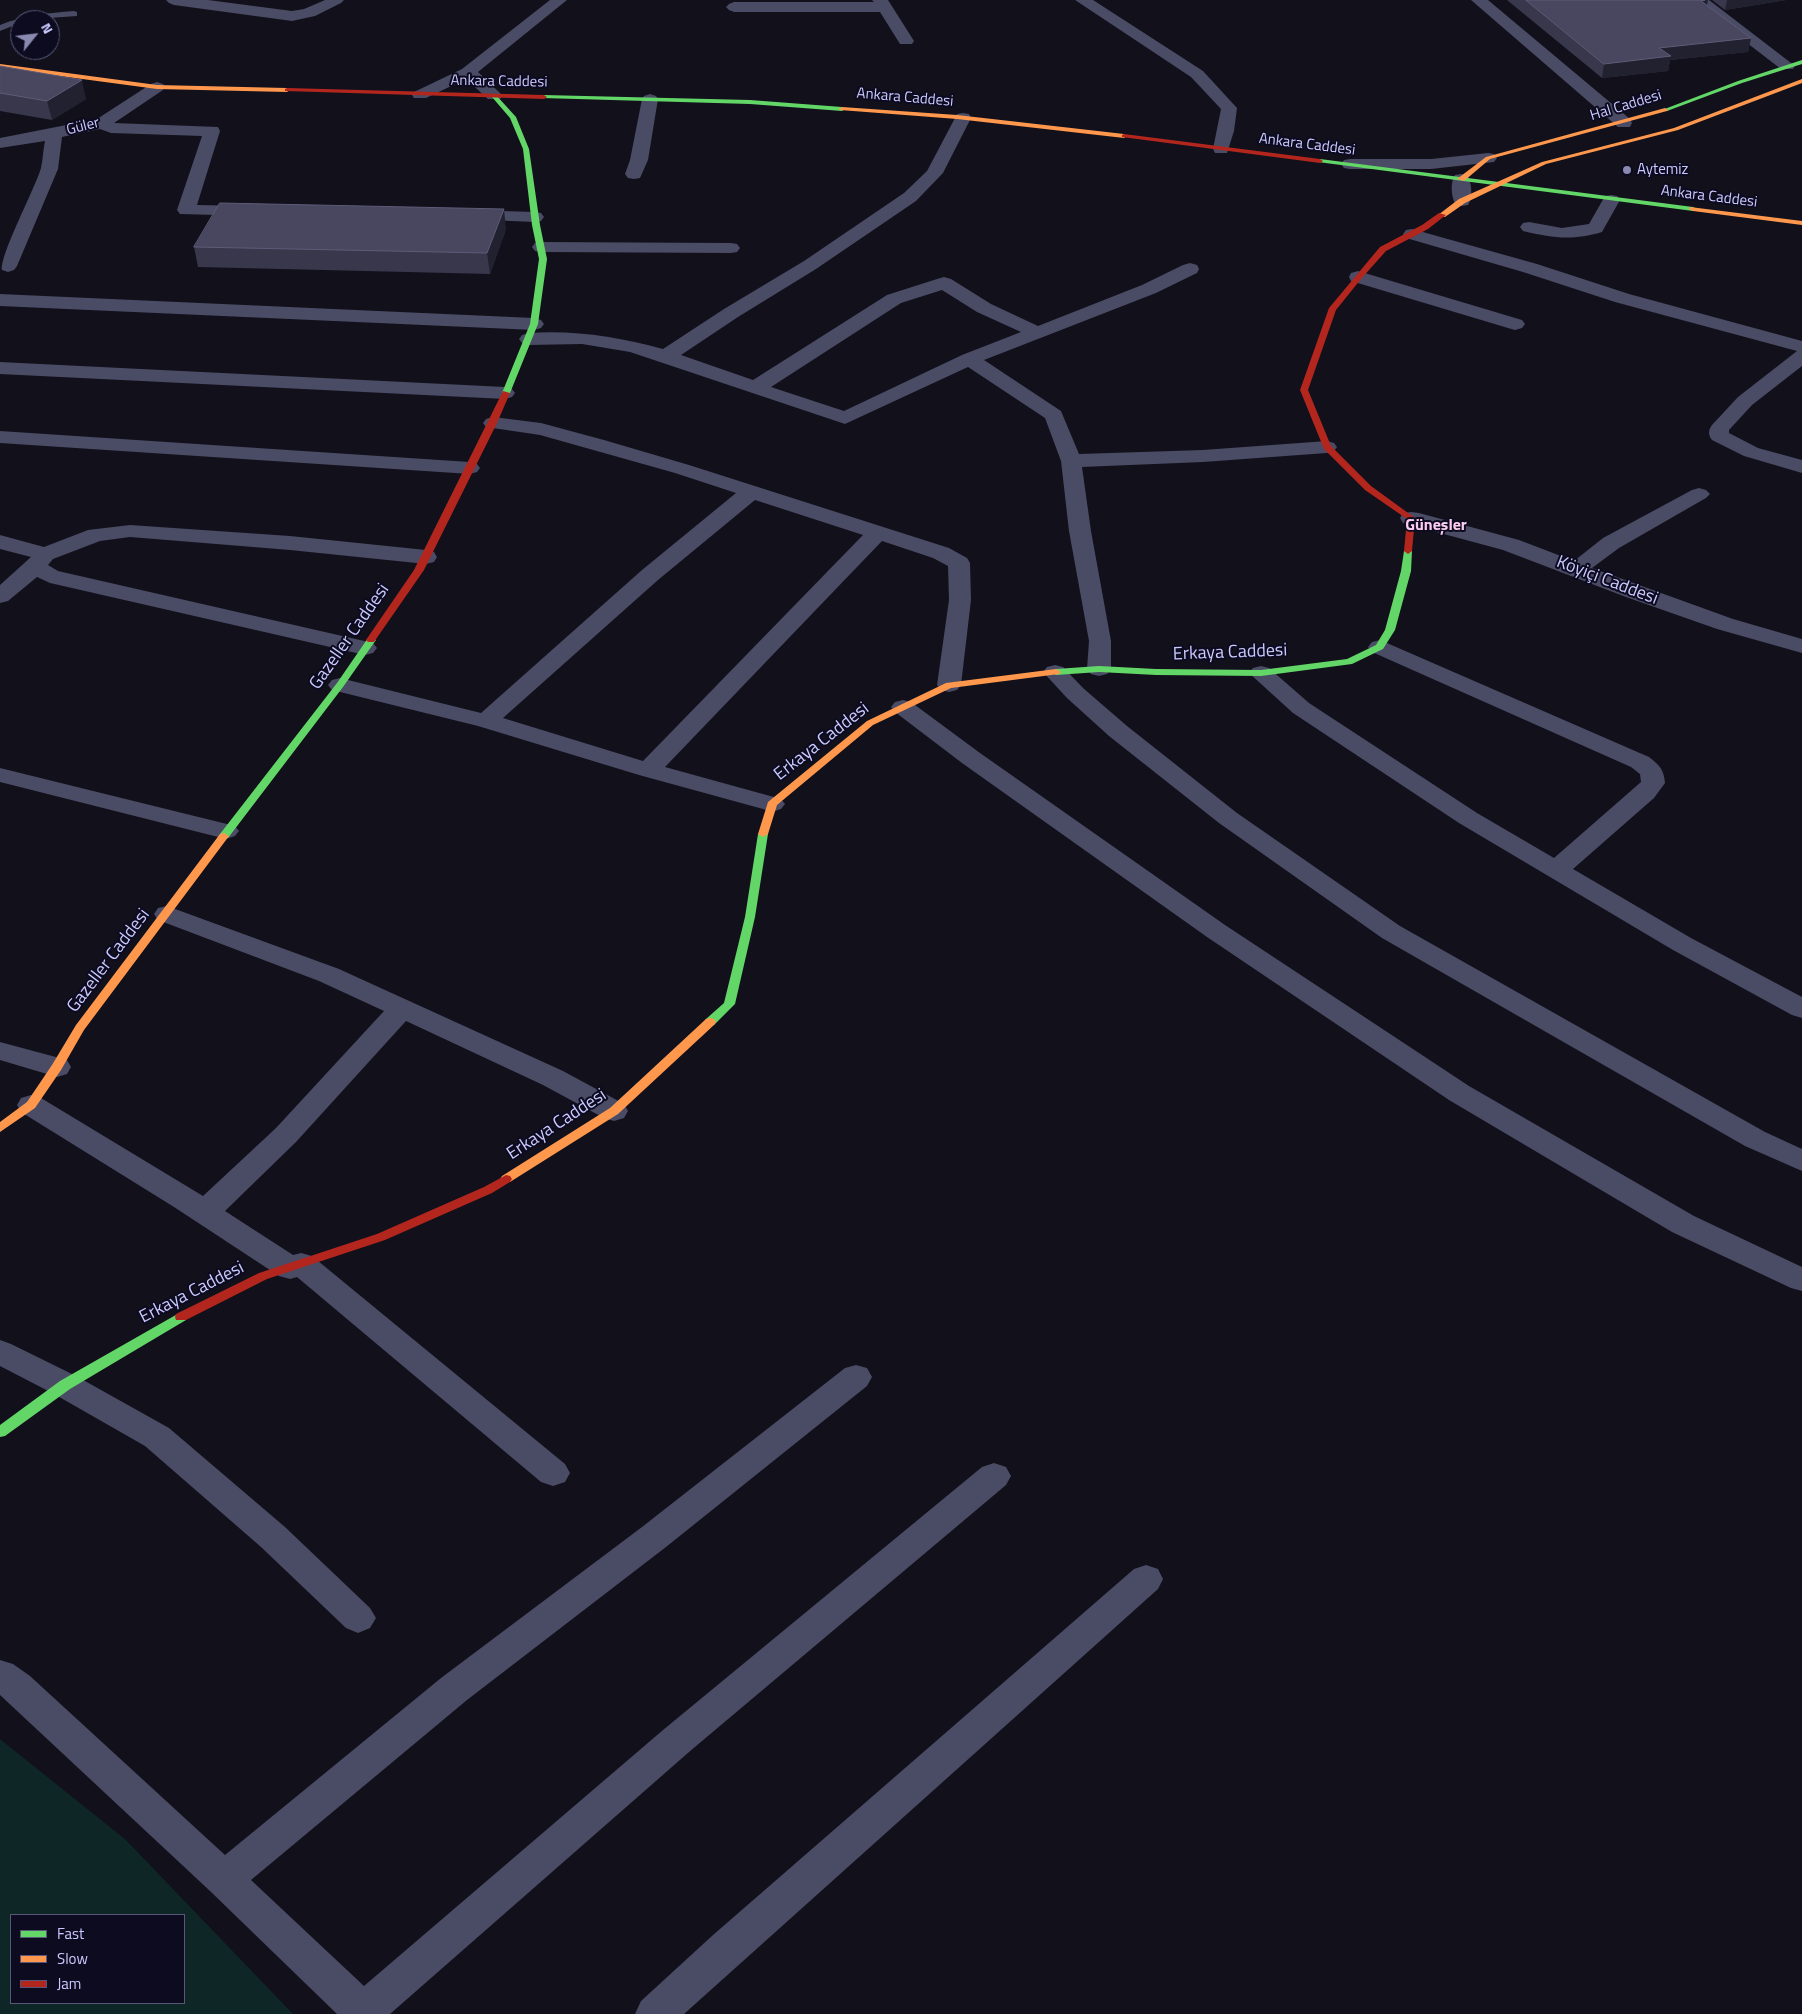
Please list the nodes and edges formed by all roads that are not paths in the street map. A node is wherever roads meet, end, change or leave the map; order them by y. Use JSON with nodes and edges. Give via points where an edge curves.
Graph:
{"nodes":[{"id":1,"x":174,"y":0,"type":"edge"},
{"id":2,"x":336,"y":0,"type":"edge"},
{"id":3,"x":559,"y":0,"type":"edge"},
{"id":4,"x":739,"y":0,"type":"edge"},
{"id":5,"x":1083,"y":0,"type":"edge"},
{"id":6,"x":1479,"y":0,"type":"edge"},
{"id":7,"x":1700,"y":0,"type":"edge"},
{"id":8,"x":882,"y":4,"type":"edge"},
{"id":9,"x":74,"y":14,"type":"dead end"},
{"id":10,"x":60,"y":15,"type":"edge"},
{"id":11,"x":906,"y":41,"type":"dead end"},
{"id":12,"x":1795,"y":64,"type":"edge"},
{"id":13,"x":0,"y":66,"type":"edge"},
{"id":14,"x":468,"y":72,"type":"junction"},
{"id":15,"x":1802,"y":81,"type":"edge"},
{"id":16,"x":157,"y":87,"type":"junction"},
{"id":17,"x":420,"y":95,"type":"junction"},
{"id":18,"x":494,"y":96,"type":"junction"},
{"id":19,"x":650,"y":99,"type":"junction"},
{"id":20,"x":963,"y":118,"type":"junction"},
{"id":21,"x":1624,"y":123,"type":"junction"},
{"id":22,"x":103,"y":124,"type":"junction"},
{"id":23,"x":54,"y":134,"type":"junction"},
{"id":24,"x":0,"y":143,"type":"edge"},
{"id":25,"x":1221,"y":149,"type":"junction"},
{"id":26,"x":1488,"y":158,"type":"junction"},
{"id":27,"x":1338,"y":164,"type":"junction"},
{"id":28,"x":634,"y":174,"type":"dead end"},
{"id":29,"x":1461,"y":179,"type":"junction"},
{"id":30,"x":1497,"y":184,"type":"junction"},
{"id":31,"x":1611,"y":200,"type":"junction"},
{"id":32,"x":1462,"y":201,"type":"junction"},
{"id":33,"x":266,"y":211,"type":"edge"},
{"id":34,"x":455,"y":215,"type":"edge"},
{"id":35,"x":535,"y":217,"type":"junction"},
{"id":36,"x":1802,"y":224,"type":"edge"},
{"id":37,"x":1529,"y":227,"type":"dead end"},
{"id":38,"x":1412,"y":234,"type":"junction"},
{"id":39,"x":541,"y":247,"type":"junction"},
{"id":40,"x":731,"y":248,"type":"dead end"},
{"id":41,"x":1190,"y":269,"type":"dead end"},
{"id":42,"x":3,"y":270,"type":"edge"},
{"id":43,"x":1358,"y":277,"type":"junction"},
{"id":44,"x":0,"y":300,"type":"edge"},
{"id":45,"x":1515,"y":324,"type":"dead end"},
{"id":46,"x":531,"y":331,"type":"junction"},
{"id":47,"x":1038,"y":333,"type":"junction"},
{"id":48,"x":1802,"y":347,"type":"edge"},
{"id":49,"x":666,"y":356,"type":"junction"},
{"id":50,"x":1802,"y":356,"type":"edge"},
{"id":51,"x":969,"y":359,"type":"junction"},
{"id":52,"x":0,"y":368,"type":"edge"},
{"id":53,"x":755,"y":388,"type":"junction"},
{"id":54,"x":505,"y":393,"type":"junction"},
{"id":55,"x":493,"y":423,"type":"junction"},
{"id":56,"x":0,"y":437,"type":"edge"},
{"id":57,"x":1328,"y":447,"type":"junction"},
{"id":58,"x":1071,"y":461,"type":"junction"},
{"id":59,"x":1802,"y":467,"type":"edge"},
{"id":60,"x":470,"y":468,"type":"junction"},
{"id":61,"x":752,"y":492,"type":"junction"},
{"id":62,"x":1698,"y":494,"type":"dead end"},
{"id":63,"x":1411,"y":518,"type":"junction"},
{"id":64,"x":877,"y":532,"type":"junction"},
{"id":65,"x":0,"y":542,"type":"edge"},
{"id":66,"x":426,"y":557,"type":"junction"},
{"id":67,"x":41,"y":560,"type":"junction"},
{"id":68,"x":1576,"y":570,"type":"junction"},
{"id":69,"x":0,"y":596,"type":"edge"},
{"id":70,"x":1802,"y":646,"type":"edge"},
{"id":71,"x":1380,"y":647,"type":"junction"},
{"id":72,"x":364,"y":648,"type":"junction"},
{"id":73,"x":1099,"y":669,"type":"junction"},
{"id":74,"x":1055,"y":672,"type":"junction"},
{"id":75,"x":1261,"y":673,"type":"junction"},
{"id":76,"x":340,"y":685,"type":"junction"},
{"id":77,"x":949,"y":685,"type":"junction"},
{"id":78,"x":903,"y":707,"type":"junction"},
{"id":79,"x":486,"y":721,"type":"junction"},
{"id":80,"x":648,"y":770,"type":"junction"},
{"id":81,"x":0,"y":775,"type":"edge"},
{"id":82,"x":772,"y":804,"type":"junction"},
{"id":83,"x":226,"y":831,"type":"junction"},
{"id":84,"x":1556,"y":870,"type":"junction"},
{"id":85,"x":167,"y":914,"type":"junction"},
{"id":86,"x":1802,"y":1009,"type":"edge"},
{"id":87,"x":401,"y":1010,"type":"junction"},
{"id":88,"x":0,"y":1051,"type":"edge"},
{"id":89,"x":57,"y":1068,"type":"junction"},
{"id":90,"x":31,"y":1105,"type":"junction"},
{"id":91,"x":614,"y":1111,"type":"junction"},
{"id":92,"x":0,"y":1128,"type":"edge"},
{"id":93,"x":1802,"y":1161,"type":"edge"},
{"id":94,"x":205,"y":1212,"type":"junction"},
{"id":95,"x":295,"y":1266,"type":"junction"},
{"id":96,"x":1802,"y":1280,"type":"edge"},
{"id":97,"x":0,"y":1352,"type":"edge"},
{"id":98,"x":856,"y":1377,"type":"dead end"},
{"id":99,"x":65,"y":1386,"type":"junction"},
{"id":100,"x":0,"y":1432,"type":"edge"},
{"id":101,"x":553,"y":1473,"type":"dead end"},
{"id":102,"x":994,"y":1476,"type":"dead end"},
{"id":103,"x":1146,"y":1579,"type":"dead end"},
{"id":104,"x":358,"y":1618,"type":"dead end"},
{"id":105,"x":0,"y":1675,"type":"edge"},
{"id":106,"x":224,"y":1879,"type":"junction"},
{"id":107,"x":364,"y":2013,"type":"edge"},
{"id":108,"x":655,"y":2014,"type":"edge"}],
"edges":[{"from":1,"to":2,"type":"street","via":[[292,16],[316,11]]},
{"from":3,"to":14,"type":"street"},
{"from":4,"to":8,"type":"street","via":[[734,8]]},
{"from":5,"to":25,"type":"street","via":[[1197,74],[1228,108]]},
{"from":6,"to":21,"type":"street"},
{"from":7,"to":12,"type":"street"},
{"from":8,"to":11,"type":"street"},
{"from":9,"to":10,"type":"lane"},
{"from":12,"to":21,"type":"street","name":"Hal Caddesi"},
{"from":13,"to":16,"type":"street","name":"Ankara Caddesi"},
{"from":14,"to":17,"type":"street"},
{"from":14,"to":18,"type":"street"},
{"from":15,"to":30,"type":"street","name":"Hal Caddesi","via":[[1684,126],[1544,163]]},
{"from":16,"to":17,"type":"street","name":"Ankara Caddesi"},
{"from":16,"to":22,"type":"street","name":"Güler"},
{"from":17,"to":18,"type":"street","name":"Ankara Caddesi"},
{"from":18,"to":19,"type":"street","name":"Ankara Caddesi"},
{"from":18,"to":35,"type":"street","name":"Gazeller Caddesi","via":[[513,117],[526,149]]},
{"from":19,"to":20,"type":"street","name":"Ankara Caddesi","via":[[750,102]]},
{"from":19,"to":28,"type":"street"},
{"from":20,"to":25,"type":"street","name":"Ankara Caddesi"},
{"from":20,"to":49,"type":"street","via":[[934,173],[910,197]]},
{"from":21,"to":26,"type":"street","name":"Hal Caddesi"},
{"from":22,"to":23,"type":"street","name":"Güler"},
{"from":22,"to":33,"type":"street","via":[[111,128],[212,131],[186,210]]},
{"from":23,"to":24,"type":"street","name":"Güler"},
{"from":23,"to":42,"type":"street","via":[[49,169]]},
{"from":25,"to":27,"type":"street","name":"Ankara Caddesi"},
{"from":26,"to":27,"type":"street","via":[[1431,164]]},
{"from":26,"to":29,"type":"street","name":"Hal Caddesi"},
{"from":27,"to":29,"type":"street","name":"Ankara Caddesi"},
{"from":29,"to":30,"type":"street","name":"Ankara Caddesi"},
{"from":29,"to":32,"type":"street"},
{"from":30,"to":31,"type":"street","name":"Ankara Caddesi"},
{"from":30,"to":32,"type":"street","name":"Hal Caddesi"},
{"from":31,"to":36,"type":"street","name":"Ankara Caddesi"},
{"from":31,"to":37,"type":"street","via":[[1596,228],[1585,232],[1563,234]]},
{"from":32,"to":38,"type":"street"},
{"from":34,"to":35,"type":"street"},
{"from":35,"to":39,"type":"street","name":"Gazeller Caddesi"},
{"from":38,"to":43,"type":"street","via":[[1383,250]]},
{"from":38,"to":48,"type":"street","via":[[1622,298]]},
{"from":39,"to":40,"type":"street"},
{"from":39,"to":46,"type":"street","name":"Gazeller Caddesi","via":[[543,259]]},
{"from":41,"to":47,"type":"street","via":[[1149,289]]},
{"from":43,"to":45,"type":"street"},
{"from":43,"to":57,"type":"street","via":[[1332,310],[1304,390]]},
{"from":44,"to":46,"type":"street"},
{"from":46,"to":49,"type":"street","via":[[623,343]]},
{"from":46,"to":54,"type":"street","name":"Gazeller Caddesi"},
{"from":47,"to":51,"type":"street"},
{"from":47,"to":53,"type":"street","via":[[984,308],[944,283],[894,299]]},
{"from":49,"to":53,"type":"street"},
{"from":50,"to":59,"type":"street","via":[[1745,401],[1719,429],[1719,436],[1751,452]]},
{"from":51,"to":53,"type":"street","via":[[845,418]]},
{"from":51,"to":58,"type":"street","via":[[1054,415]]},
{"from":52,"to":54,"type":"street"},
{"from":54,"to":55,"type":"street","name":"Gazeller Caddesi"},
{"from":55,"to":60,"type":"street","name":"Gazeller Caddesi"},
{"from":55,"to":61,"type":"street","via":[[541,429],[588,441]]},
{"from":56,"to":60,"type":"street"},
{"from":57,"to":58,"type":"street"},
{"from":57,"to":63,"type":"street","via":[[1368,488]]},
{"from":58,"to":73,"type":"street","via":[[1100,641]]},
{"from":60,"to":66,"type":"street","name":"Gazeller Caddesi"},
{"from":61,"to":64,"type":"street"},
{"from":61,"to":79,"type":"street","via":[[621,601]]},
{"from":62,"to":68,"type":"street","via":[[1611,543]]},
{"from":63,"to":68,"type":"street","name":"Köyiçi Caddesi","via":[[1511,545]]},
{"from":63,"to":71,"type":"street","via":[[1406,571],[1390,630]]},
{"from":64,"to":77,"type":"street","via":[[941,553],[959,563],[960,600]]},
{"from":64,"to":80,"type":"street"},
{"from":65,"to":67,"type":"street"},
{"from":66,"to":67,"type":"street","via":[[130,531],[96,535]]},
{"from":66,"to":72,"type":"street","name":"Gazeller Caddesi"},
{"from":67,"to":69,"type":"street"},
{"from":67,"to":72,"type":"street","via":[[50,576]]},
{"from":68,"to":70,"type":"street","name":"Köyiçi Caddesi","via":[[1725,624]]},
{"from":71,"to":75,"type":"street","name":"Erkaya Caddesi","via":[[1350,662]]},
{"from":71,"to":84,"type":"street","via":[[1640,762],[1652,772],[1653,783],[1645,793]]},
{"from":72,"to":76,"type":"street","name":"Gazeller Caddesi"},
{"from":73,"to":74,"type":"street","name":"Erkaya Caddesi"},
{"from":73,"to":75,"type":"street","name":"Erkaya Caddesi"},
{"from":74,"to":77,"type":"street","name":"Erkaya Caddesi"},
{"from":74,"to":93,"type":"street","via":[[1118,731],[1228,818],[1391,932],[1755,1139]]},
{"from":75,"to":84,"type":"street","via":[[1301,708],[1468,818]]},
{"from":76,"to":79,"type":"street"},
{"from":76,"to":83,"type":"street","name":"Gazeller Caddesi"},
{"from":77,"to":78,"type":"street","name":"Erkaya Caddesi"},
{"from":78,"to":82,"type":"street","name":"Erkaya Caddesi","via":[[870,723]]},
{"from":78,"to":96,"type":"street","via":[[1216,931],[1459,1093],[1683,1224]]},
{"from":79,"to":80,"type":"street"},
{"from":80,"to":82,"type":"street"},
{"from":81,"to":83,"type":"street"},
{"from":82,"to":91,"type":"street","name":"Erkaya Caddesi","via":[[729,1004]]},
{"from":83,"to":85,"type":"street","name":"Gazeller Caddesi","via":[[222,842]]},
{"from":84,"to":86,"type":"street"},
{"from":85,"to":87,"type":"street","via":[[329,975]]},
{"from":85,"to":89,"type":"street","name":"Gazeller Caddesi","via":[[80,1028]]},
{"from":87,"to":91,"type":"street","via":[[552,1078]]},
{"from":87,"to":94,"type":"street","via":[[286,1135]]},
{"from":88,"to":89,"type":"street"},
{"from":89,"to":90,"type":"street","name":"Gazeller Caddesi"},
{"from":90,"to":92,"type":"street","name":"Gazeller Caddesi"},
{"from":90,"to":94,"type":"street"},
{"from":91,"to":95,"type":"street","name":"Erkaya Caddesi","via":[[488,1190],[380,1237]]},
{"from":94,"to":95,"type":"street"},
{"from":95,"to":99,"type":"street","name":"Erkaya Caddesi","via":[[264,1276],[165,1325]]},
{"from":95,"to":101,"type":"street"},
{"from":97,"to":99,"type":"street"},
{"from":98,"to":106,"type":"street","via":[[654,1537],[454,1689]]},
{"from":99,"to":100,"type":"street","name":"Erkaya Caddesi"},
{"from":99,"to":104,"type":"street","via":[[157,1437],[273,1537]]},
{"from":102,"to":107,"type":"street","via":[[521,1872]]},
{"from":103,"to":108,"type":"street"},
{"from":105,"to":106,"type":"street","via":[[17,1687]]},
{"from":106,"to":107,"type":"street"}]}
